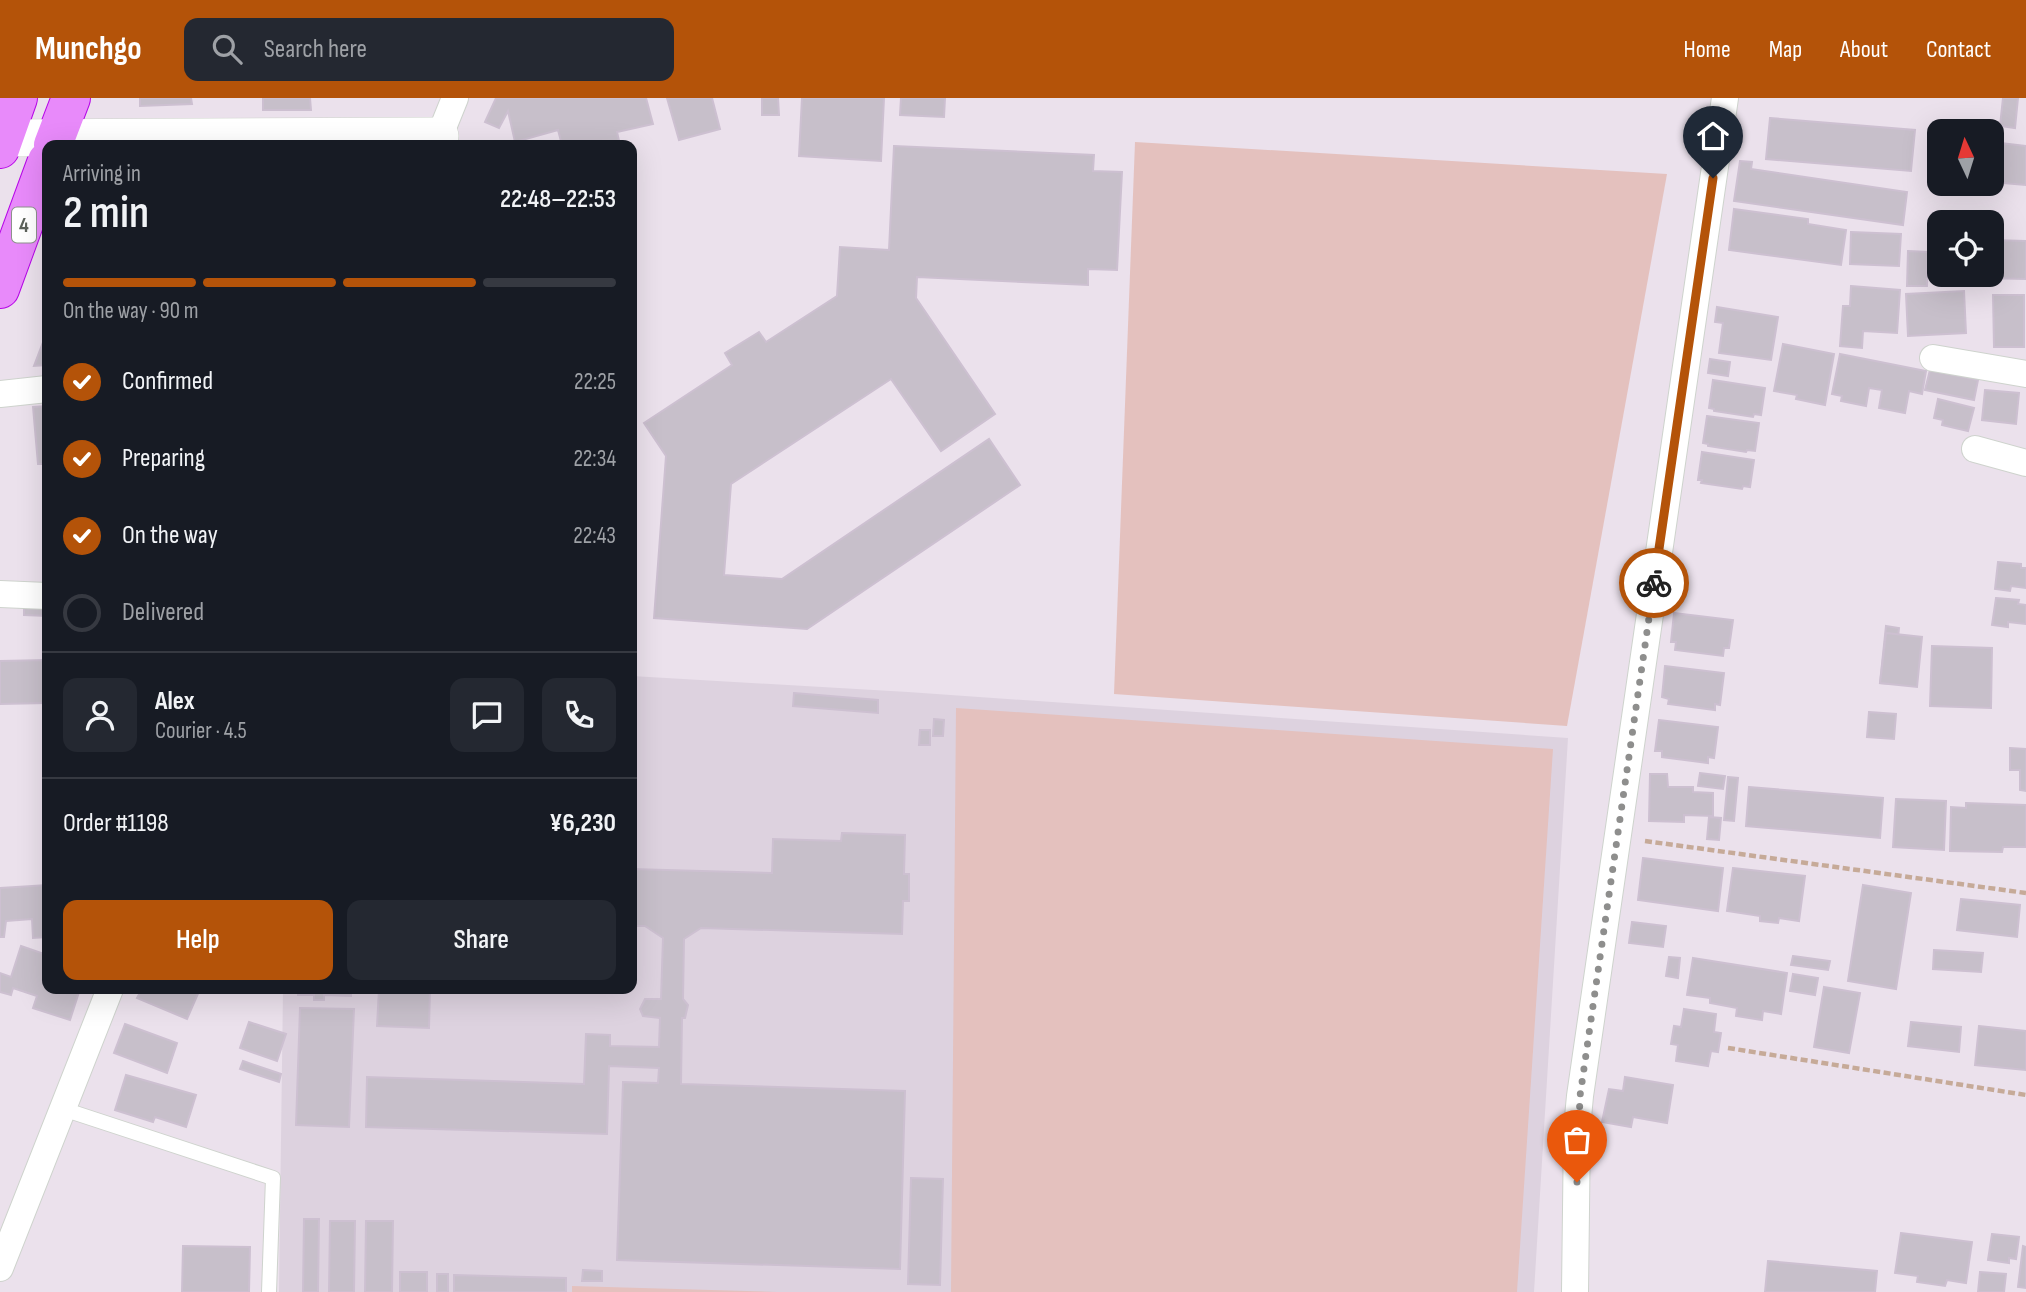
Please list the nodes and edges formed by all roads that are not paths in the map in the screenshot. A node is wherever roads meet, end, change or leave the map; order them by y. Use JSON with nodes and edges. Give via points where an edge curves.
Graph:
{"nodes":[{"id":1,"x":18,"y":98,"type":"edge"},
{"id":2,"x":71,"y":98,"type":"edge"},
{"id":3,"x":455,"y":98,"type":"edge"},
{"id":4,"x":1725,"y":98,"type":"edge"},
{"id":5,"x":55,"y":140,"type":"edge"},
{"id":6,"x":438,"y":140,"type":"edge"},
{"id":7,"x":1,"y":142,"type":"edge"},
{"id":8,"x":42,"y":147,"type":"edge"},
{"id":9,"x":42,"y":175,"type":"edge"},
{"id":10,"x":0,"y":289,"type":"edge"},
{"id":11,"x":1933,"y":358,"type":"dead end"},
{"id":12,"x":2026,"y":374,"type":"edge"},
{"id":13,"x":42,"y":389,"type":"edge"},
{"id":14,"x":0,"y":394,"type":"edge"},
{"id":15,"x":1975,"y":449,"type":"dead end"},
{"id":16,"x":2026,"y":463,"type":"edge"},
{"id":17,"x":0,"y":594,"type":"edge"},
{"id":18,"x":42,"y":596,"type":"edge"},
{"id":19,"x":108,"y":994,"type":"edge"},
{"id":20,"x":63,"y":1109,"type":"junction"},
{"id":21,"x":0,"y":1268,"type":"edge"},
{"id":22,"x":269,"y":1292,"type":"edge"},
{"id":23,"x":1575,"y":1292,"type":"edge"}],
"edges":[{"from":1,"to":7,"type":"highway"},
{"from":2,"to":5,"type":"highway","number":"4"},
{"from":3,"to":6,"type":"street"},
{"from":4,"to":23,"type":"street","via":[[1580,1096]]},
{"from":7,"to":8,"type":"street"},
{"from":9,"to":10,"type":"highway","number":"4"},
{"from":11,"to":12,"type":"street"},
{"from":13,"to":14,"type":"street"},
{"from":15,"to":16,"type":"street"},
{"from":17,"to":18,"type":"street"},
{"from":19,"to":20,"type":"street"},
{"from":20,"to":21,"type":"street"},
{"from":20,"to":22,"type":"lane","via":[[273,1178]]}]}
